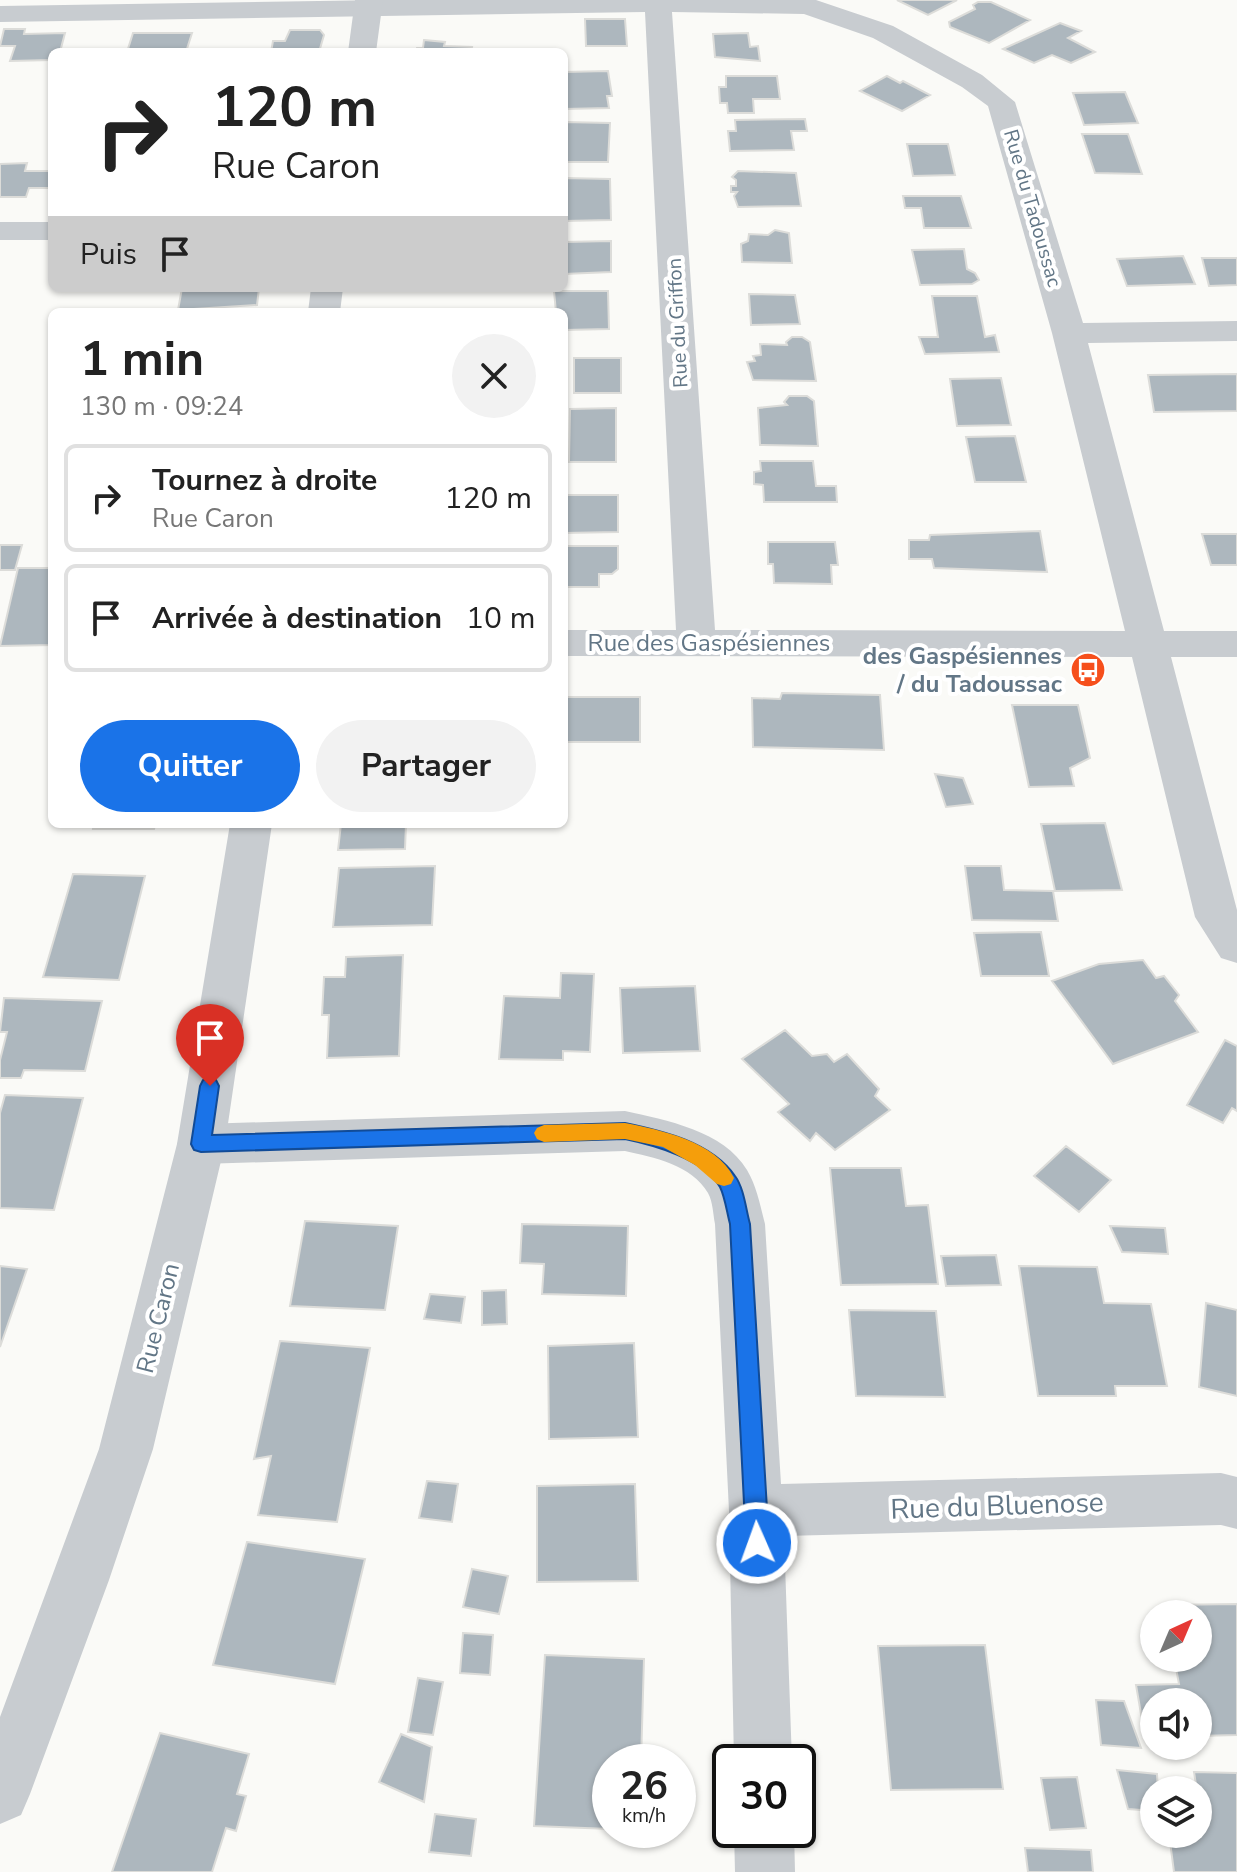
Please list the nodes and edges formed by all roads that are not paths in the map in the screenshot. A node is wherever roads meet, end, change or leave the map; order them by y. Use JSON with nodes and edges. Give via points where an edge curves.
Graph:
{"nodes":[{"id":1,"x":658,"y":4,"type":"junction"},
{"id":2,"x":369,"y":5,"type":"edge"},
{"id":3,"x":0,"y":14,"type":"edge"},
{"id":4,"x":363,"y":48,"type":"edge"},
{"id":5,"x":0,"y":231,"type":"edge"},
{"id":6,"x":48,"y":231,"type":"edge"},
{"id":7,"x":1237,"y":331,"type":"edge"},
{"id":8,"x":1069,"y":333,"type":"junction"},
{"id":9,"x":696,"y":642,"type":"junction"},
{"id":10,"x":568,"y":643,"type":"edge"},
{"id":11,"x":1149,"y":644,"type":"junction"},
{"id":12,"x":1237,"y":644,"type":"edge"},
{"id":13,"x":250,"y":828,"type":"edge"},
{"id":14,"x":1237,"y":946,"type":"edge"},
{"id":15,"x":201,"y":1144,"type":"junction"},
{"id":16,"x":1237,"y":1503,"type":"edge"},
{"id":17,"x":756,"y":1511,"type":"junction"},
{"id":18,"x":762,"y":1744,"type":"edge"},
{"id":19,"x":0,"y":1794,"type":"edge"},
{"id":20,"x":764,"y":1848,"type":"edge"},
{"id":21,"x":765,"y":1872,"type":"edge"}],
"edges":[{"from":1,"to":2,"type":"street","name":"Rue du Tadoussac"},
{"from":1,"to":8,"type":"street","name":"Rue du Tadoussac","via":[[774,3],[836,13],[883,32],[1001,102]]},
{"from":1,"to":9,"type":"street","name":"Rue du Griffon"},
{"from":2,"to":3,"type":"street","name":"Rue du Tadoussac"},
{"from":2,"to":4,"type":"street"},
{"from":5,"to":6,"type":"street"},
{"from":7,"to":8,"type":"street"},
{"from":8,"to":11,"type":"street","name":"Rue du Tadoussac"},
{"from":9,"to":10,"type":"street","name":"Rue des Gaspésiennes"},
{"from":9,"to":11,"type":"street","name":"Rue des Gaspésiennes"},
{"from":11,"to":12,"type":"street","name":"Rue des Gaspésiennes"},
{"from":11,"to":14,"type":"street","name":"Rue du Tadoussac","via":[[1217,917]]},
{"from":13,"to":15,"type":"street","name":"Rue Caron"},
{"from":15,"to":17,"type":"street","via":[[625,1131],[667,1140],[702,1159],[728,1181],[740,1224]]},
{"from":15,"to":19,"type":"street","name":"Rue Caron","via":[[126,1449]]},
{"from":16,"to":17,"type":"street","name":"Rue du Bluenose","via":[[1221,1499]]},
{"from":17,"to":18,"type":"street"},
{"from":20,"to":21,"type":"street"}]}
